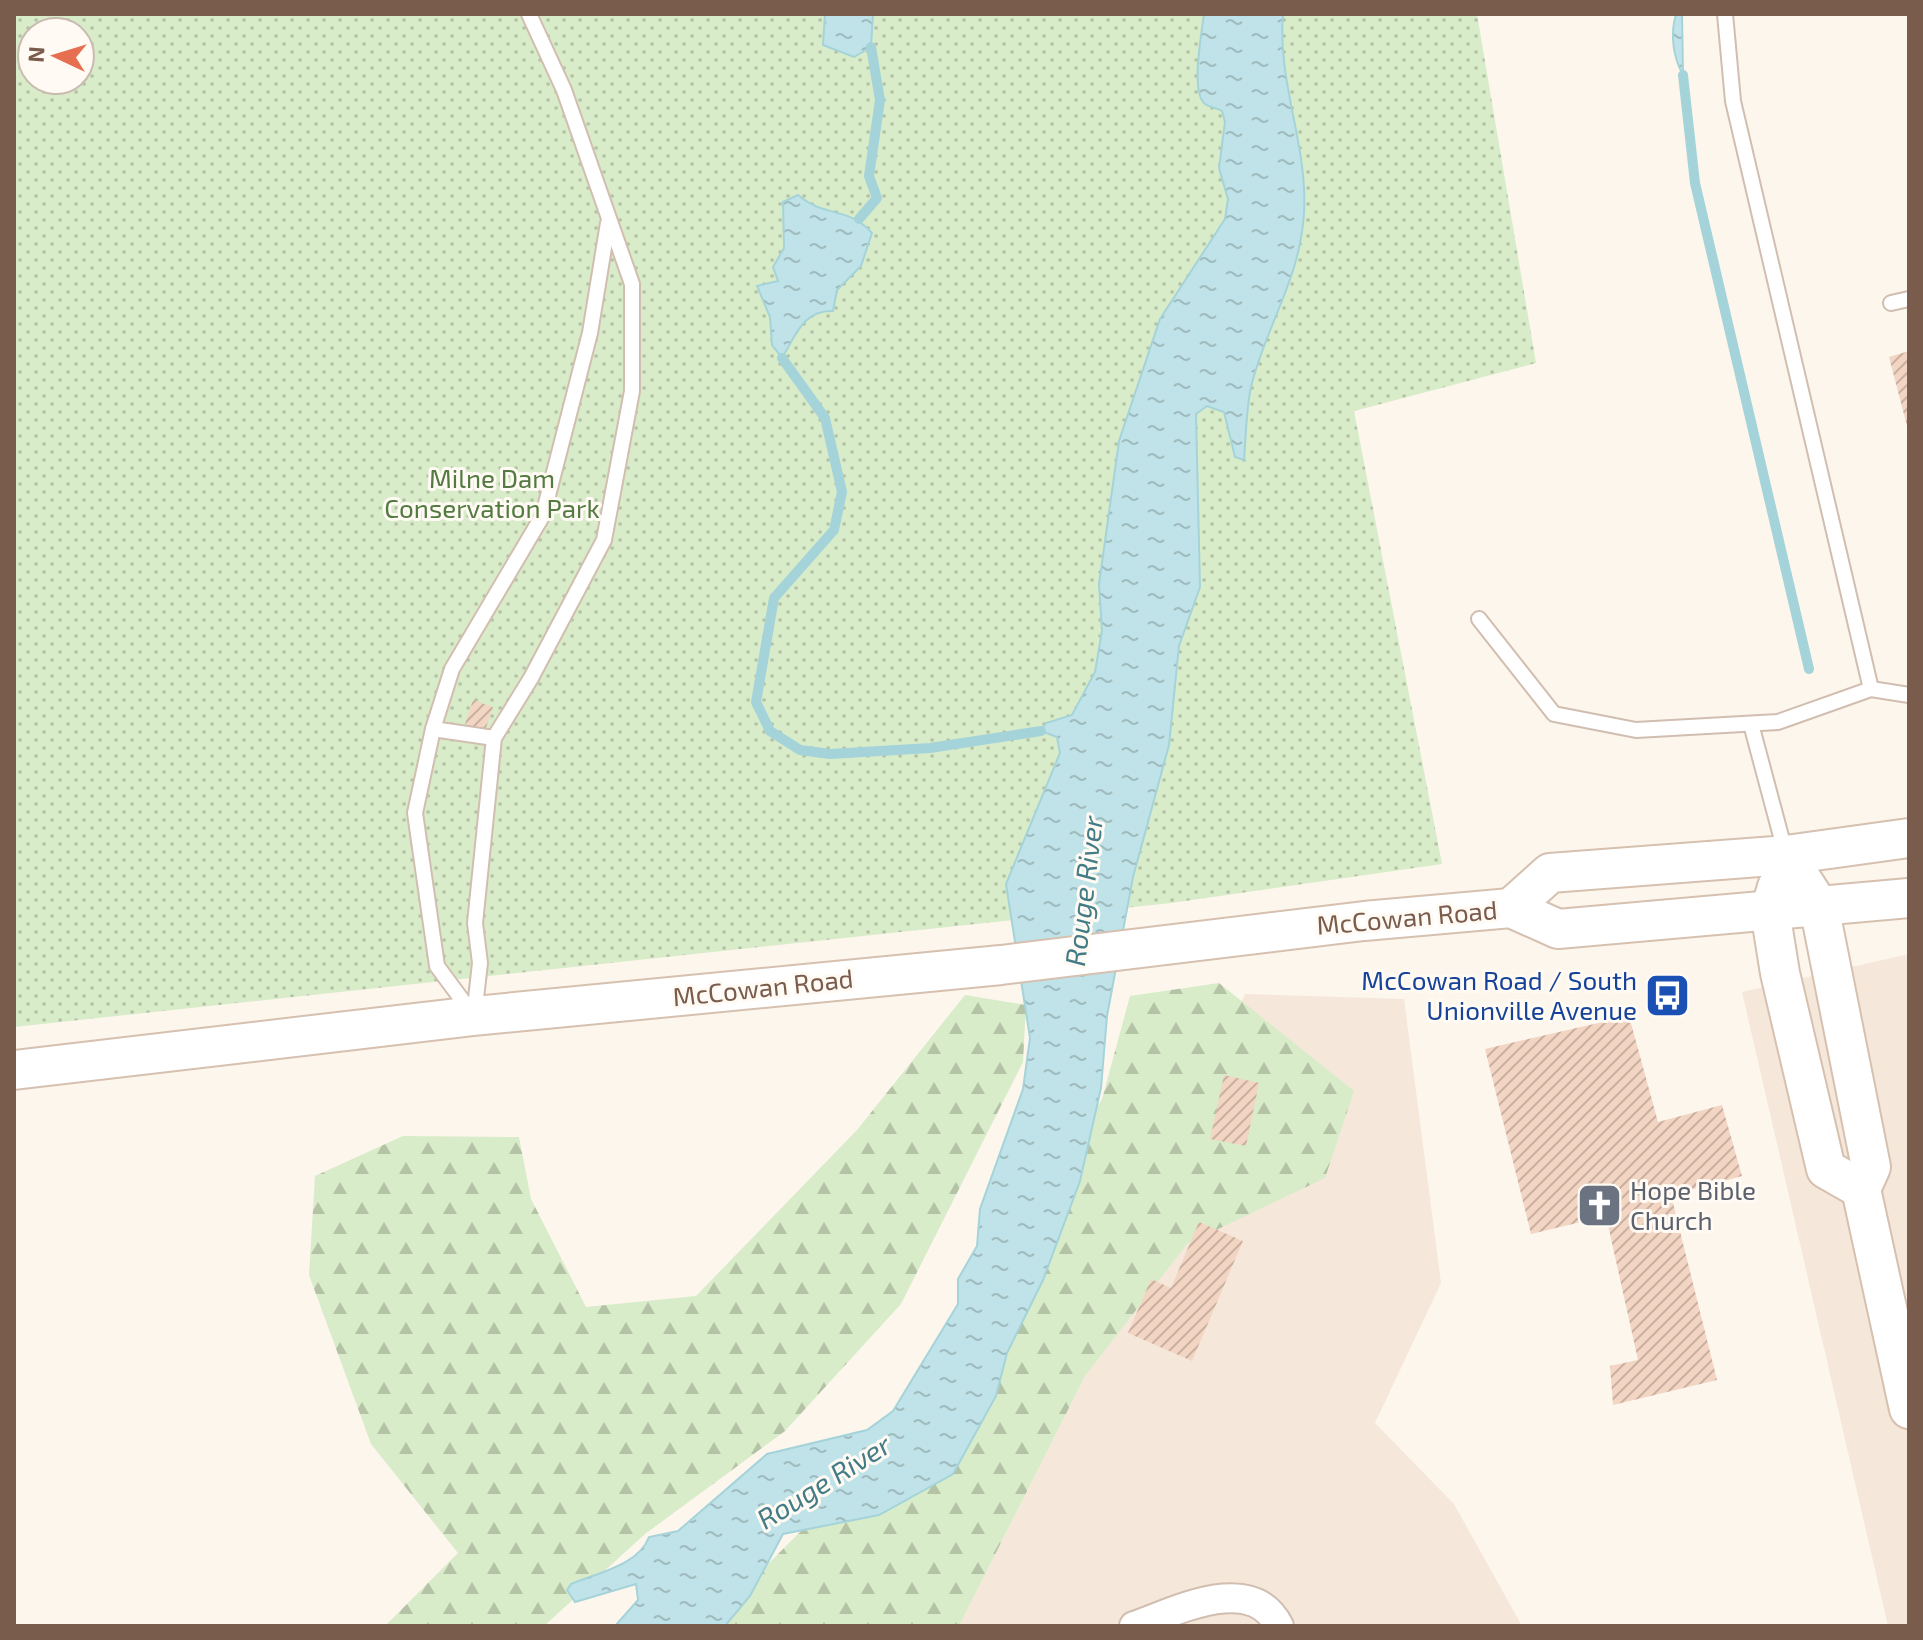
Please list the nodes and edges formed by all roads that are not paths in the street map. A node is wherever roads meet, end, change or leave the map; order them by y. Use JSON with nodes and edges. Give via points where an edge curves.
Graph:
{"nodes":[{"id":1,"x":529,"y":14,"type":"edge"},
{"id":2,"x":1725,"y":14,"type":"edge"},
{"id":3,"x":609,"y":218,"type":"junction"},
{"id":4,"x":1909,"y":299,"type":"edge"},
{"id":5,"x":1891,"y":303,"type":"dead end"},
{"id":6,"x":1479,"y":619,"type":"dead end"},
{"id":7,"x":1871,"y":689,"type":"junction"},
{"id":8,"x":1909,"y":695,"type":"edge"},
{"id":9,"x":1751,"y":724,"type":"junction"},
{"id":10,"x":433,"y":729,"type":"junction"},
{"id":11,"x":494,"y":738,"type":"junction"},
{"id":12,"x":1909,"y":838,"type":"edge"},
{"id":13,"x":1786,"y":855,"type":"junction"},
{"id":14,"x":1909,"y":898,"type":"edge"},
{"id":15,"x":1819,"y":906,"type":"junction"},
{"id":16,"x":1511,"y":908,"type":"junction"},
{"id":17,"x":1770,"y":911,"type":"junction"},
{"id":18,"x":474,"y":1016,"type":"junction"},
{"id":19,"x":14,"y":1070,"type":"edge"},
{"id":20,"x":1861,"y":1189,"type":"junction"},
{"id":21,"x":1909,"y":1409,"type":"edge"},
{"id":22,"x":1134,"y":1626,"type":"edge"},
{"id":23,"x":1279,"y":1626,"type":"edge"}],
"edges":[{"from":1,"to":3,"type":"lane","via":[[564,90]]},
{"from":2,"to":7,"type":"lane","via":[[1733,101]]},
{"from":3,"to":10,"type":"lane","via":[[590,333],[543,515],[452,669]]},
{"from":3,"to":11,"type":"lane","via":[[632,284],[632,391],[604,540]]},
{"from":4,"to":5,"type":"lane"},
{"from":6,"to":9,"type":"lane","via":[[1554,714],[1636,730]]},
{"from":7,"to":8,"type":"lane"},
{"from":7,"to":9,"type":"lane","via":[[1778,722]]},
{"from":9,"to":13,"type":"lane"},
{"from":10,"to":11,"type":"lane"},
{"from":10,"to":18,"type":"lane","via":[[415,813],[427,911],[437,966]]},
{"from":11,"to":18,"type":"lane","via":[[475,923],[480,963]]},
{"from":12,"to":13,"type":"main road","name":"McCowan Road"},
{"from":13,"to":15,"type":"main road"},
{"from":13,"to":16,"type":"main road","name":"McCowan Road","via":[[1550,873]]},
{"from":13,"to":17,"type":"main road"},
{"from":14,"to":15,"type":"main road","name":"McCowan Road"},
{"from":15,"to":17,"type":"main road","name":"McCowan Road"},
{"from":15,"to":20,"type":"main road","via":[[1871,1167]]},
{"from":16,"to":17,"type":"main road","name":"McCowan Road","via":[[1558,929]]},
{"from":16,"to":18,"type":"main road","name":"McCowan Road"},
{"from":17,"to":20,"type":"main road","via":[[1826,1169]]},
{"from":18,"to":19,"type":"main road","name":"McCowan Road"},
{"from":20,"to":21,"type":"main road"},
{"from":22,"to":23,"type":"street","via":[[1224,1597],[1262,1606]]}]}
